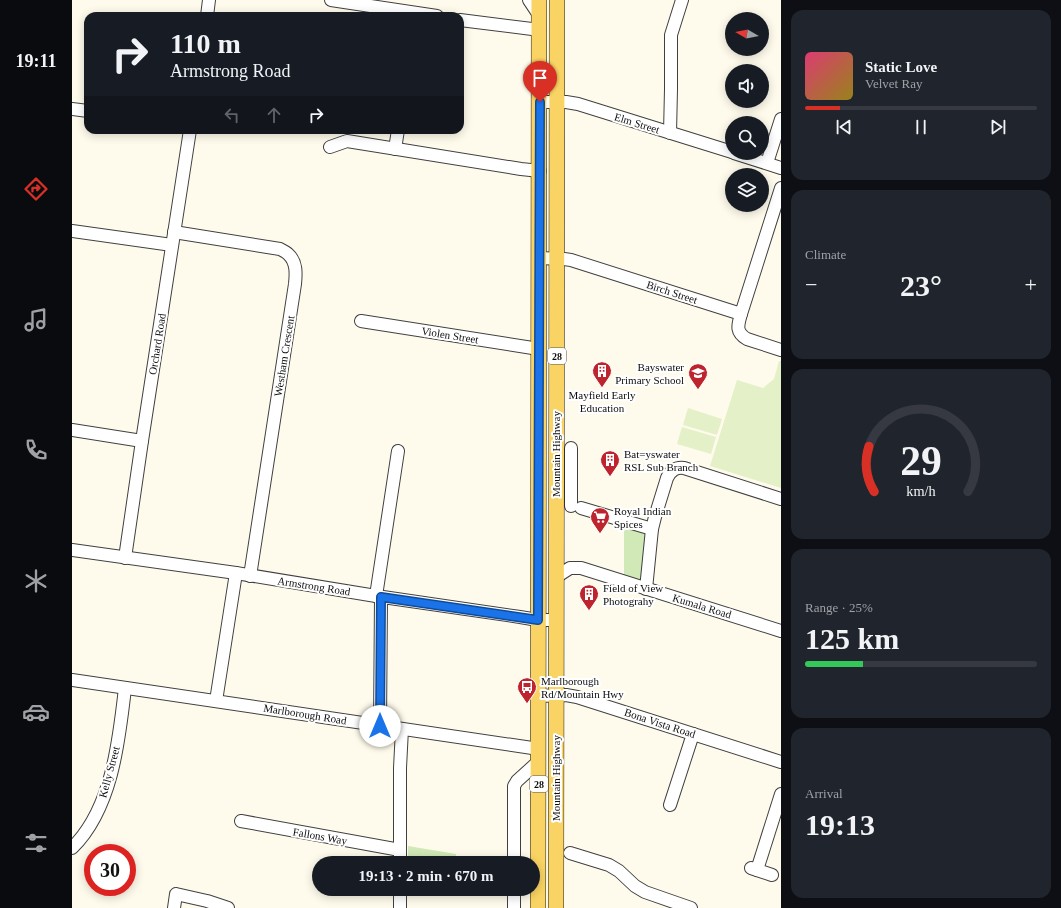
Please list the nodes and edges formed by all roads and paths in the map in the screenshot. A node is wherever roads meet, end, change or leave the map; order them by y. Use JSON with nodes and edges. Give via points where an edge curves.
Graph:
{"nodes":[{"id":1,"x":209,"y":0,"type":"edge"},
{"id":2,"x":331,"y":0,"type":"edge"},
{"id":3,"x":529,"y":0,"type":"edge"},
{"id":4,"x":557,"y":0,"type":"edge"},
{"id":5,"x":682,"y":0,"type":"edge"},
{"id":6,"x":539,"y":7,"type":"edge"},
{"id":7,"x":208,"y":12,"type":"edge"},
{"id":8,"x":410,"y":12,"type":"edge"},
{"id":9,"x":464,"y":20,"type":"edge"},
{"id":10,"x":540,"y":30,"type":"junction"},
{"id":11,"x":540,"y":102,"type":"junction"},
{"id":12,"x":557,"y":102,"type":"junction"},
{"id":13,"x":72,"y":108,"type":"edge"},
{"id":14,"x":84,"y":110,"type":"edge"},
{"id":15,"x":781,"y":119,"type":"edge"},
{"id":16,"x":670,"y":133,"type":"junction"},
{"id":17,"x":189,"y":134,"type":"edge"},
{"id":18,"x":397,"y":134,"type":"edge"},
{"id":19,"x":330,"y":147,"type":"dead end"},
{"id":20,"x":395,"y":149,"type":"junction"},
{"id":21,"x":725,"y":150,"type":"edge"},
{"id":22,"x":757,"y":160,"type":"edge"},
{"id":23,"x":767,"y":163,"type":"junction"},
{"id":24,"x":781,"y":168,"type":"edge"},
{"id":25,"x":540,"y":171,"type":"junction"},
{"id":26,"x":781,"y":188,"type":"edge"},
{"id":27,"x":72,"y":231,"type":"edge"},
{"id":28,"x":174,"y":232,"type":"junction"},
{"id":29,"x":172,"y":245,"type":"junction"},
{"id":30,"x":539,"y":258,"type":"junction"},
{"id":31,"x":557,"y":259,"type":"junction"},
{"id":32,"x":741,"y":314,"type":"junction"},
{"id":33,"x":361,"y":321,"type":"dead end"},
{"id":34,"x":539,"y":348,"type":"junction"},
{"id":35,"x":781,"y":350,"type":"edge"},
{"id":36,"x":72,"y":430,"type":"edge"},
{"id":37,"x":142,"y":441,"type":"junction"},
{"id":38,"x":571,"y":448,"type":"dead end"},
{"id":39,"x":398,"y":450,"type":"dead end"},
{"id":40,"x":781,"y":498,"type":"edge"},
{"id":41,"x":539,"y":506,"type":"junction"},
{"id":42,"x":572,"y":507,"type":"junction"},
{"id":43,"x":652,"y":530,"type":"junction"},
{"id":44,"x":72,"y":550,"type":"edge"},
{"id":45,"x":125,"y":558,"type":"junction"},
{"id":46,"x":236,"y":573,"type":"junction"},
{"id":47,"x":250,"y":576,"type":"junction"},
{"id":48,"x":556,"y":577,"type":"junction"},
{"id":49,"x":646,"y":589,"type":"junction"},
{"id":50,"x":378,"y":596,"type":"junction"},
{"id":51,"x":538,"y":620,"type":"junction"},
{"id":52,"x":556,"y":620,"type":"junction"},
{"id":53,"x":781,"y":631,"type":"edge"},
{"id":54,"x":72,"y":680,"type":"edge"},
{"id":55,"x":125,"y":688,"type":"junction"},
{"id":56,"x":556,"y":695,"type":"junction"},
{"id":57,"x":538,"y":696,"type":"junction"},
{"id":58,"x":216,"y":700,"type":"junction"},
{"id":59,"x":380,"y":726,"type":"junction"},
{"id":60,"x":402,"y":729,"type":"junction"},
{"id":61,"x":693,"y":734,"type":"junction"},
{"id":62,"x":539,"y":755,"type":"junction"},
{"id":63,"x":781,"y":762,"type":"edge"},
{"id":64,"x":781,"y":794,"type":"edge"},
{"id":65,"x":670,"y":804,"type":"dead end"},
{"id":66,"x":241,"y":821,"type":"dead end"},
{"id":67,"x":72,"y":848,"type":"edge"},
{"id":68,"x":400,"y":850,"type":"junction"},
{"id":69,"x":570,"y":854,"type":"dead end"},
{"id":70,"x":400,"y":856,"type":"edge"},
{"id":71,"x":514,"y":856,"type":"edge"},
{"id":72,"x":772,"y":875,"type":"dead end"},
{"id":73,"x":400,"y":896,"type":"edge"},
{"id":74,"x":514,"y":896,"type":"edge"},
{"id":75,"x":174,"y":908,"type":"edge"},
{"id":76,"x":228,"y":908,"type":"edge"},
{"id":77,"x":400,"y":908,"type":"edge"},
{"id":78,"x":514,"y":908,"type":"edge"},
{"id":79,"x":538,"y":908,"type":"edge"},
{"id":80,"x":556,"y":908,"type":"edge"},
{"id":81,"x":691,"y":908,"type":"edge"}],
"edges":[{"from":1,"to":7,"type":"street"},
{"from":2,"to":8,"type":"street"},
{"from":3,"to":6,"type":"street"},
{"from":4,"to":12,"type":"main road","name":"Mountain Highway","number":"28"},
{"from":5,"to":16,"type":"street","via":[[671,35]]},
{"from":6,"to":10,"type":"main road","name":"Mountain Highway","number":"28"},
{"from":9,"to":10,"type":"street"},
{"from":10,"to":11,"type":"main road","name":"Mountain Highway","number":"28"},
{"from":11,"to":12,"type":"street","name":"Elm Street"},
{"from":11,"to":25,"type":"main road","name":"Mountain Highway","number":"28"},
{"from":12,"to":16,"type":"street","name":"Elm Street","via":[[578,104]]},
{"from":12,"to":31,"type":"main road","name":"Mountain Highway","number":"28"},
{"from":13,"to":14,"type":"street"},
{"from":15,"to":23,"type":"street"},
{"from":16,"to":21,"type":"street","name":"Elm Street"},
{"from":17,"to":28,"type":"street","name":"Orchard Road"},
{"from":18,"to":20,"type":"street"},
{"from":19,"to":20,"type":"street","via":[[347,141]]},
{"from":20,"to":25,"type":"street"},
{"from":22,"to":23,"type":"street","name":"Elm Street"},
{"from":23,"to":24,"type":"street","name":"Elm Street"},
{"from":25,"to":30,"type":"main road","name":"Mountain Highway","number":"28"},
{"from":26,"to":32,"type":"street"},
{"from":27,"to":29,"type":"street"},
{"from":28,"to":29,"type":"street","name":"Orchard Road"},
{"from":28,"to":47,"type":"street","name":"Westham Crescent","via":[[280,249],[289,254],[295,265],[294,291]]},
{"from":29,"to":37,"type":"street","name":"Orchard Road"},
{"from":30,"to":31,"type":"street","name":"Birch Street"},
{"from":30,"to":34,"type":"main road","name":"Mountain Highway","number":"28"},
{"from":31,"to":32,"type":"street","name":"Birch Street","via":[[571,260]]},
{"from":31,"to":42,"type":"main road","name":"Mountain Highway","number":"28"},
{"from":32,"to":35,"type":"street","via":[[738,326],[742,336]]},
{"from":33,"to":34,"type":"street","name":"Violen Street"},
{"from":34,"to":41,"type":"main road","name":"Mountain Highway","number":"28"},
{"from":36,"to":37,"type":"street"},
{"from":37,"to":45,"type":"street","name":"Orchard Road"},
{"from":38,"to":42,"type":"street","name":"Mountain Highway"},
{"from":39,"to":50,"type":"street"},
{"from":40,"to":43,"type":"street","via":[[684,468],[676,468],[669,474]]},
{"from":41,"to":42,"type":"street"},
{"from":41,"to":51,"type":"main road","name":"Mountain Highway","number":"28"},
{"from":42,"to":43,"type":"street"},
{"from":42,"to":48,"type":"main road","name":"Mountain Highway","number":"28"},
{"from":43,"to":49,"type":"street"},
{"from":44,"to":45,"type":"street","name":"Armstrong Road"},
{"from":45,"to":46,"type":"street","name":"Armstrong Road"},
{"from":46,"to":47,"type":"street","name":"Armstrong Road"},
{"from":46,"to":58,"type":"street"},
{"from":47,"to":50,"type":"street","name":"Armstrong Road"},
{"from":48,"to":49,"type":"street","name":"Kumala Road","via":[[570,568],[581,568]]},
{"from":48,"to":52,"type":"main road","name":"Mountain Highway","number":"28"},
{"from":49,"to":53,"type":"street","name":"Kumala Road"},
{"from":50,"to":51,"type":"street","name":"Armstrong Road"},
{"from":50,"to":59,"type":"street"},
{"from":51,"to":52,"type":"street","name":"Armstrong Road"},
{"from":51,"to":57,"type":"main road","name":"Mountain Highway","number":"28"},
{"from":52,"to":56,"type":"main road","name":"Mountain Highway","number":"28"},
{"from":54,"to":55,"type":"street","name":"Marlborough Road"},
{"from":55,"to":58,"type":"street","name":"Marlborough Road"},
{"from":55,"to":67,"type":"street","name":"Kelly Street","via":[[111,775],[87,831]]},
{"from":56,"to":57,"type":"street","name":"Bona Vista Road"},
{"from":56,"to":61,"type":"street","name":"Bona Vista Road","via":[[577,697]]},
{"from":56,"to":80,"type":"main road","name":"Mountain Highway","number":"28"},
{"from":57,"to":62,"type":"main road","name":"Mountain Highway","number":"28"},
{"from":58,"to":59,"type":"street","name":"Marlborough Road"},
{"from":59,"to":60,"type":"street","name":"Marlborough Road"},
{"from":60,"to":62,"type":"street","name":"Marlborough Road"},
{"from":60,"to":68,"type":"street"},
{"from":61,"to":63,"type":"street","name":"Bona Vista Road"},
{"from":61,"to":65,"type":"street"},
{"from":62,"to":71,"type":"street","via":[[514,786]]},
{"from":62,"to":79,"type":"main road","name":"Mountain Highway","number":"28"},
{"from":64,"to":72,"type":"street","via":[[754,869]]},
{"from":66,"to":68,"type":"street","name":"Fallons Way"},
{"from":68,"to":70,"type":"street"},
{"from":69,"to":81,"type":"street","via":[[609,865],[645,892]]},
{"from":73,"to":77,"type":"street"},
{"from":74,"to":78,"type":"street"},
{"from":75,"to":76,"type":"street","via":[[176,894]]}]}
